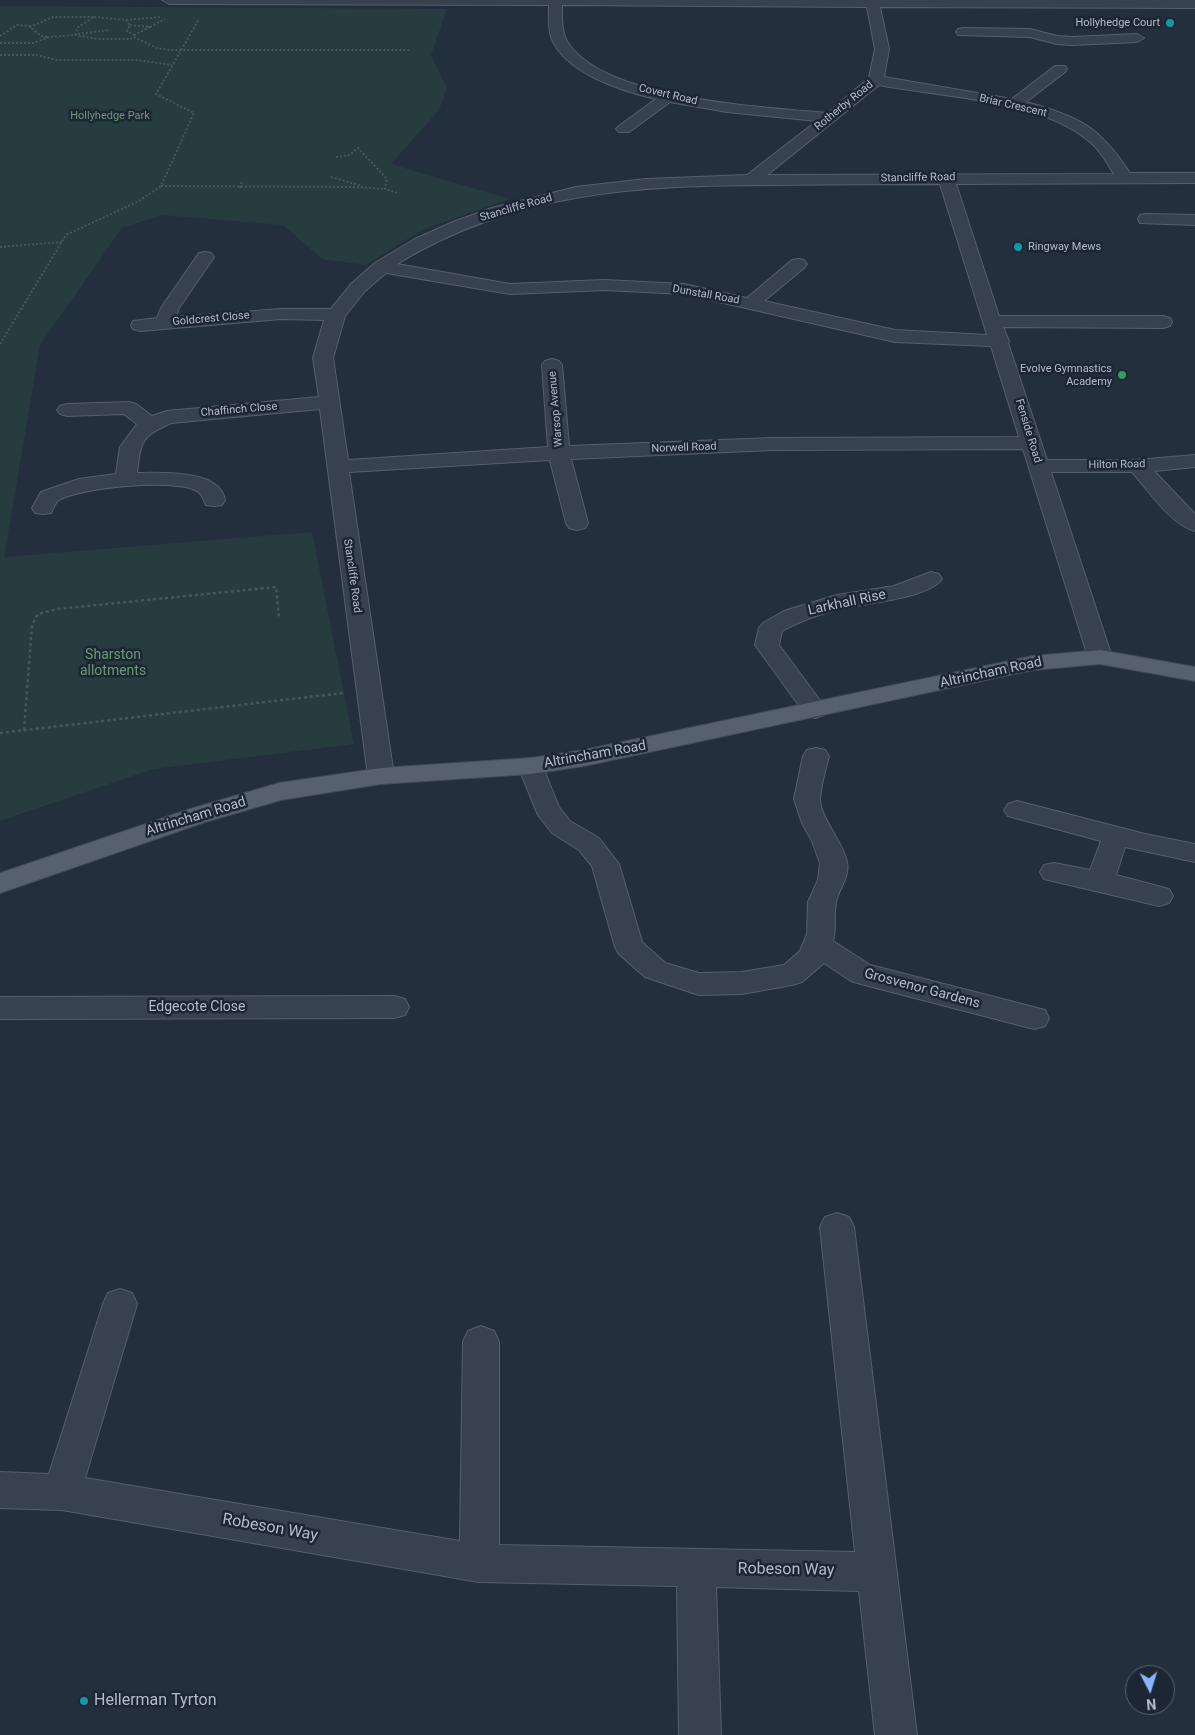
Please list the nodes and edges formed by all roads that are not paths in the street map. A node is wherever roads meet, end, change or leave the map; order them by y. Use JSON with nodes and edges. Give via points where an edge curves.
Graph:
{"nodes":[{"id":1,"x":169,"y":0,"type":"edge"},
{"id":2,"x":208,"y":0,"type":"edge"},
{"id":3,"x":556,"y":2,"type":"junction"},
{"id":4,"x":873,"y":2,"type":"edge"},
{"id":5,"x":986,"y":2,"type":"edge"},
{"id":6,"x":1101,"y":3,"type":"edge"},
{"id":7,"x":1195,"y":4,"type":"edge"},
{"id":8,"x":962,"y":32,"type":"dead end"},
{"id":9,"x":1060,"y":69,"type":"dead end"},
{"id":10,"x":876,"y":80,"type":"junction"},
{"id":11,"x":669,"y":96,"type":"junction"},
{"id":12,"x":1015,"y":104,"type":"junction"},
{"id":13,"x":831,"y":118,"type":"junction"},
{"id":14,"x":624,"y":129,"type":"dead end"},
{"id":15,"x":946,"y":178,"type":"junction"},
{"id":16,"x":1124,"y":178,"type":"junction"},
{"id":17,"x":1195,"y":178,"type":"edge"},
{"id":18,"x":751,"y":180,"type":"junction"},
{"id":19,"x":1146,"y":219,"type":"dead end"},
{"id":20,"x":1195,"y":220,"type":"edge"},
{"id":21,"x":205,"y":257,"type":"dead end"},
{"id":22,"x":798,"y":264,"type":"dead end"},
{"id":23,"x":381,"y":268,"type":"junction"},
{"id":24,"x":751,"y":303,"type":"junction"},
{"id":25,"x":336,"y":315,"type":"junction"},
{"id":26,"x":993,"y":321,"type":"junction"},
{"id":27,"x":1163,"y":322,"type":"dead end"},
{"id":28,"x":164,"y":323,"type":"junction"},
{"id":29,"x":140,"y":325,"type":"dead end"},
{"id":30,"x":1000,"y":341,"type":"junction"},
{"id":31,"x":552,"y":365,"type":"dead end"},
{"id":32,"x":328,"y":402,"type":"junction"},
{"id":33,"x":67,"y":410,"type":"dead end"},
{"id":34,"x":151,"y":424,"type":"junction"},
{"id":35,"x":1032,"y":443,"type":"junction"},
{"id":36,"x":559,"y":453,"type":"junction"},
{"id":37,"x":1195,"y":461,"type":"edge"},
{"id":38,"x":1039,"y":466,"type":"junction"},
{"id":39,"x":1138,"y":466,"type":"junction"},
{"id":40,"x":337,"y":467,"type":"junction"},
{"id":41,"x":126,"y":479,"type":"junction"},
{"id":42,"x":214,"y":500,"type":"dead end"},
{"id":43,"x":43,"y":508,"type":"dead end"},
{"id":44,"x":577,"y":522,"type":"dead end"},
{"id":45,"x":1195,"y":524,"type":"edge"},
{"id":46,"x":931,"y":579,"type":"dead end"},
{"id":47,"x":1100,"y":657,"type":"junction"},
{"id":48,"x":1195,"y":674,"type":"edge"},
{"id":49,"x":814,"y":710,"type":"junction"},
{"id":50,"x":816,"y":756,"type":"dead end"},
{"id":51,"x":531,"y":766,"type":"junction"},
{"id":52,"x":381,"y":776,"type":"junction"},
{"id":53,"x":1017,"y":810,"type":"dead end"},
{"id":54,"x":1116,"y":836,"type":"junction"},
{"id":55,"x":1195,"y":853,"type":"edge"},
{"id":56,"x":1054,"y":872,"type":"dead end"},
{"id":57,"x":1100,"y":881,"type":"junction"},
{"id":58,"x":0,"y":883,"type":"edge"},
{"id":59,"x":1159,"y":896,"type":"dead end"},
{"id":60,"x":818,"y":944,"type":"junction"},
{"id":61,"x":394,"y":1006,"type":"dead end"},
{"id":62,"x":0,"y":1008,"type":"edge"},
{"id":63,"x":1034,"y":1018,"type":"dead end"},
{"id":64,"x":838,"y":1226,"type":"dead end"},
{"id":65,"x":120,"y":1304,"type":"dead end"},
{"id":66,"x":481,"y":1342,"type":"dead end"},
{"id":67,"x":0,"y":1490,"type":"edge"},
{"id":68,"x":62,"y":1492,"type":"junction"},
{"id":69,"x":479,"y":1563,"type":"junction"},
{"id":70,"x":696,"y":1569,"type":"junction"},
{"id":71,"x":876,"y":1572,"type":"junction"},
{"id":72,"x":700,"y":1735,"type":"edge"},
{"id":73,"x":896,"y":1735,"type":"edge"}],
"edges":[{"from":1,"to":2,"type":"street"},
{"from":2,"to":3,"type":"street"},
{"from":3,"to":4,"type":"street"},
{"from":3,"to":11,"type":"street","name":"Covert Road","via":[[557,35],[575,61],[607,80]]},
{"from":4,"to":5,"type":"street"},
{"from":4,"to":10,"type":"street","name":"Rotherby Road","via":[[882,49]]},
{"from":5,"to":6,"type":"street"},
{"from":6,"to":7,"type":"street"},
{"from":6,"to":8,"type":"street","via":[[1140,40],[1072,41],[1030,33]]},
{"from":9,"to":12,"type":"street"},
{"from":10,"to":12,"type":"street","name":"Briar Crescent"},
{"from":10,"to":13,"type":"street","name":"Rotherby Road"},
{"from":11,"to":13,"type":"street","name":"Covert Road","via":[[715,106]]},
{"from":11,"to":14,"type":"street"},
{"from":12,"to":16,"type":"street","name":"Briar Crescent","via":[[1050,114],[1090,134],[1102,145]]},
{"from":13,"to":18,"type":"street","name":"Rotherby Road"},
{"from":15,"to":16,"type":"street","name":"Stancliffe Road"},
{"from":15,"to":18,"type":"street","name":"Stancliffe Road"},
{"from":15,"to":26,"type":"street","name":"Fenside Road"},
{"from":16,"to":17,"type":"street","name":"Stancliffe Road"},
{"from":18,"to":23,"type":"street","name":"Stancliffe Road","via":[[610,187],[536,201],[416,244]]},
{"from":19,"to":20,"type":"street"},
{"from":21,"to":28,"type":"street","name":"Goldcrest Close","via":[[170,308]]},
{"from":22,"to":24,"type":"street"},
{"from":23,"to":24,"type":"street","name":"Dunstall Road","via":[[510,288],[604,285],[684,289]]},
{"from":23,"to":25,"type":"street","name":"Stancliffe Road","via":[[352,293]]},
{"from":24,"to":30,"type":"street","name":"Dunstall Road","via":[[896,336]]},
{"from":25,"to":28,"type":"street","name":"Goldcrest Close","via":[[281,314]]},
{"from":25,"to":32,"type":"street","name":"Stancliffe Road","via":[[323,358]]},
{"from":26,"to":27,"type":"street"},
{"from":26,"to":30,"type":"street","name":"Fenside Road"},
{"from":28,"to":29,"type":"street"},
{"from":30,"to":35,"type":"street","name":"Fenside Road"},
{"from":31,"to":36,"type":"street","name":"Warsop Avenue"},
{"from":32,"to":34,"type":"street","name":"Chaffinch Close","via":[[167,417]]},
{"from":32,"to":40,"type":"street","name":"Stancliffe Road"},
{"from":33,"to":34,"type":"street","via":[[129,408]]},
{"from":34,"to":41,"type":"street","name":"Chaffinch Close","via":[[142,429],[130,447]]},
{"from":35,"to":36,"type":"street","name":"Norwell Road","via":[[772,444]]},
{"from":35,"to":38,"type":"street","name":"Fenside Road"},
{"from":36,"to":40,"type":"street","name":"Norwell Road"},
{"from":36,"to":44,"type":"street","name":"Warsop Avenue"},
{"from":37,"to":39,"type":"street","name":"Hilton Road"},
{"from":38,"to":39,"type":"street","name":"Hilton Road"},
{"from":38,"to":47,"type":"street","name":"Fenside Road"},
{"from":39,"to":45,"type":"street","via":[[1182,515]]},
{"from":40,"to":52,"type":"street","name":"Stancliffe Road"},
{"from":41,"to":42,"type":"street","via":[[201,484],[214,493]]},
{"from":41,"to":43,"type":"street","via":[[79,485],[49,496]]},
{"from":46,"to":49,"type":"street","name":"Larkhall Rise","via":[[899,592],[837,602],[792,616],[771,628],[767,645]]},
{"from":47,"to":48,"type":"main road","name":"Altrincham Road"},
{"from":47,"to":49,"type":"main road","name":"Altrincham Road","via":[[1033,663]]},
{"from":49,"to":51,"type":"main road","name":"Altrincham Road"},
{"from":50,"to":60,"type":"street","via":[[807,799],[834,863],[832,880],[822,902]]},
{"from":51,"to":52,"type":"main road","name":"Altrincham Road"},
{"from":51,"to":60,"type":"street","via":[[547,810],[561,827],[589,844],[605,864],[629,947],[655,970],[700,984],[742,983],[792,974],[813,957]]},
{"from":52,"to":58,"type":"main road","name":"Altrincham Road","via":[[279,792],[196,816]]},
{"from":53,"to":54,"type":"street"},
{"from":54,"to":55,"type":"street"},
{"from":54,"to":57,"type":"street"},
{"from":56,"to":57,"type":"street"},
{"from":57,"to":59,"type":"street"},
{"from":60,"to":63,"type":"street","name":"Grosvenor Gardens","via":[[861,974]]},
{"from":61,"to":62,"type":"street","name":"Edgecote Close"},
{"from":64,"to":71,"type":"street"},
{"from":65,"to":68,"type":"street"},
{"from":66,"to":69,"type":"street"},
{"from":67,"to":68,"type":"street","name":"Robeson Way"},
{"from":68,"to":69,"type":"street","name":"Robeson Way"},
{"from":69,"to":70,"type":"street","name":"Robeson Way"},
{"from":70,"to":71,"type":"street","name":"Robeson Way"},
{"from":70,"to":72,"type":"street"},
{"from":71,"to":73,"type":"street"}]}
